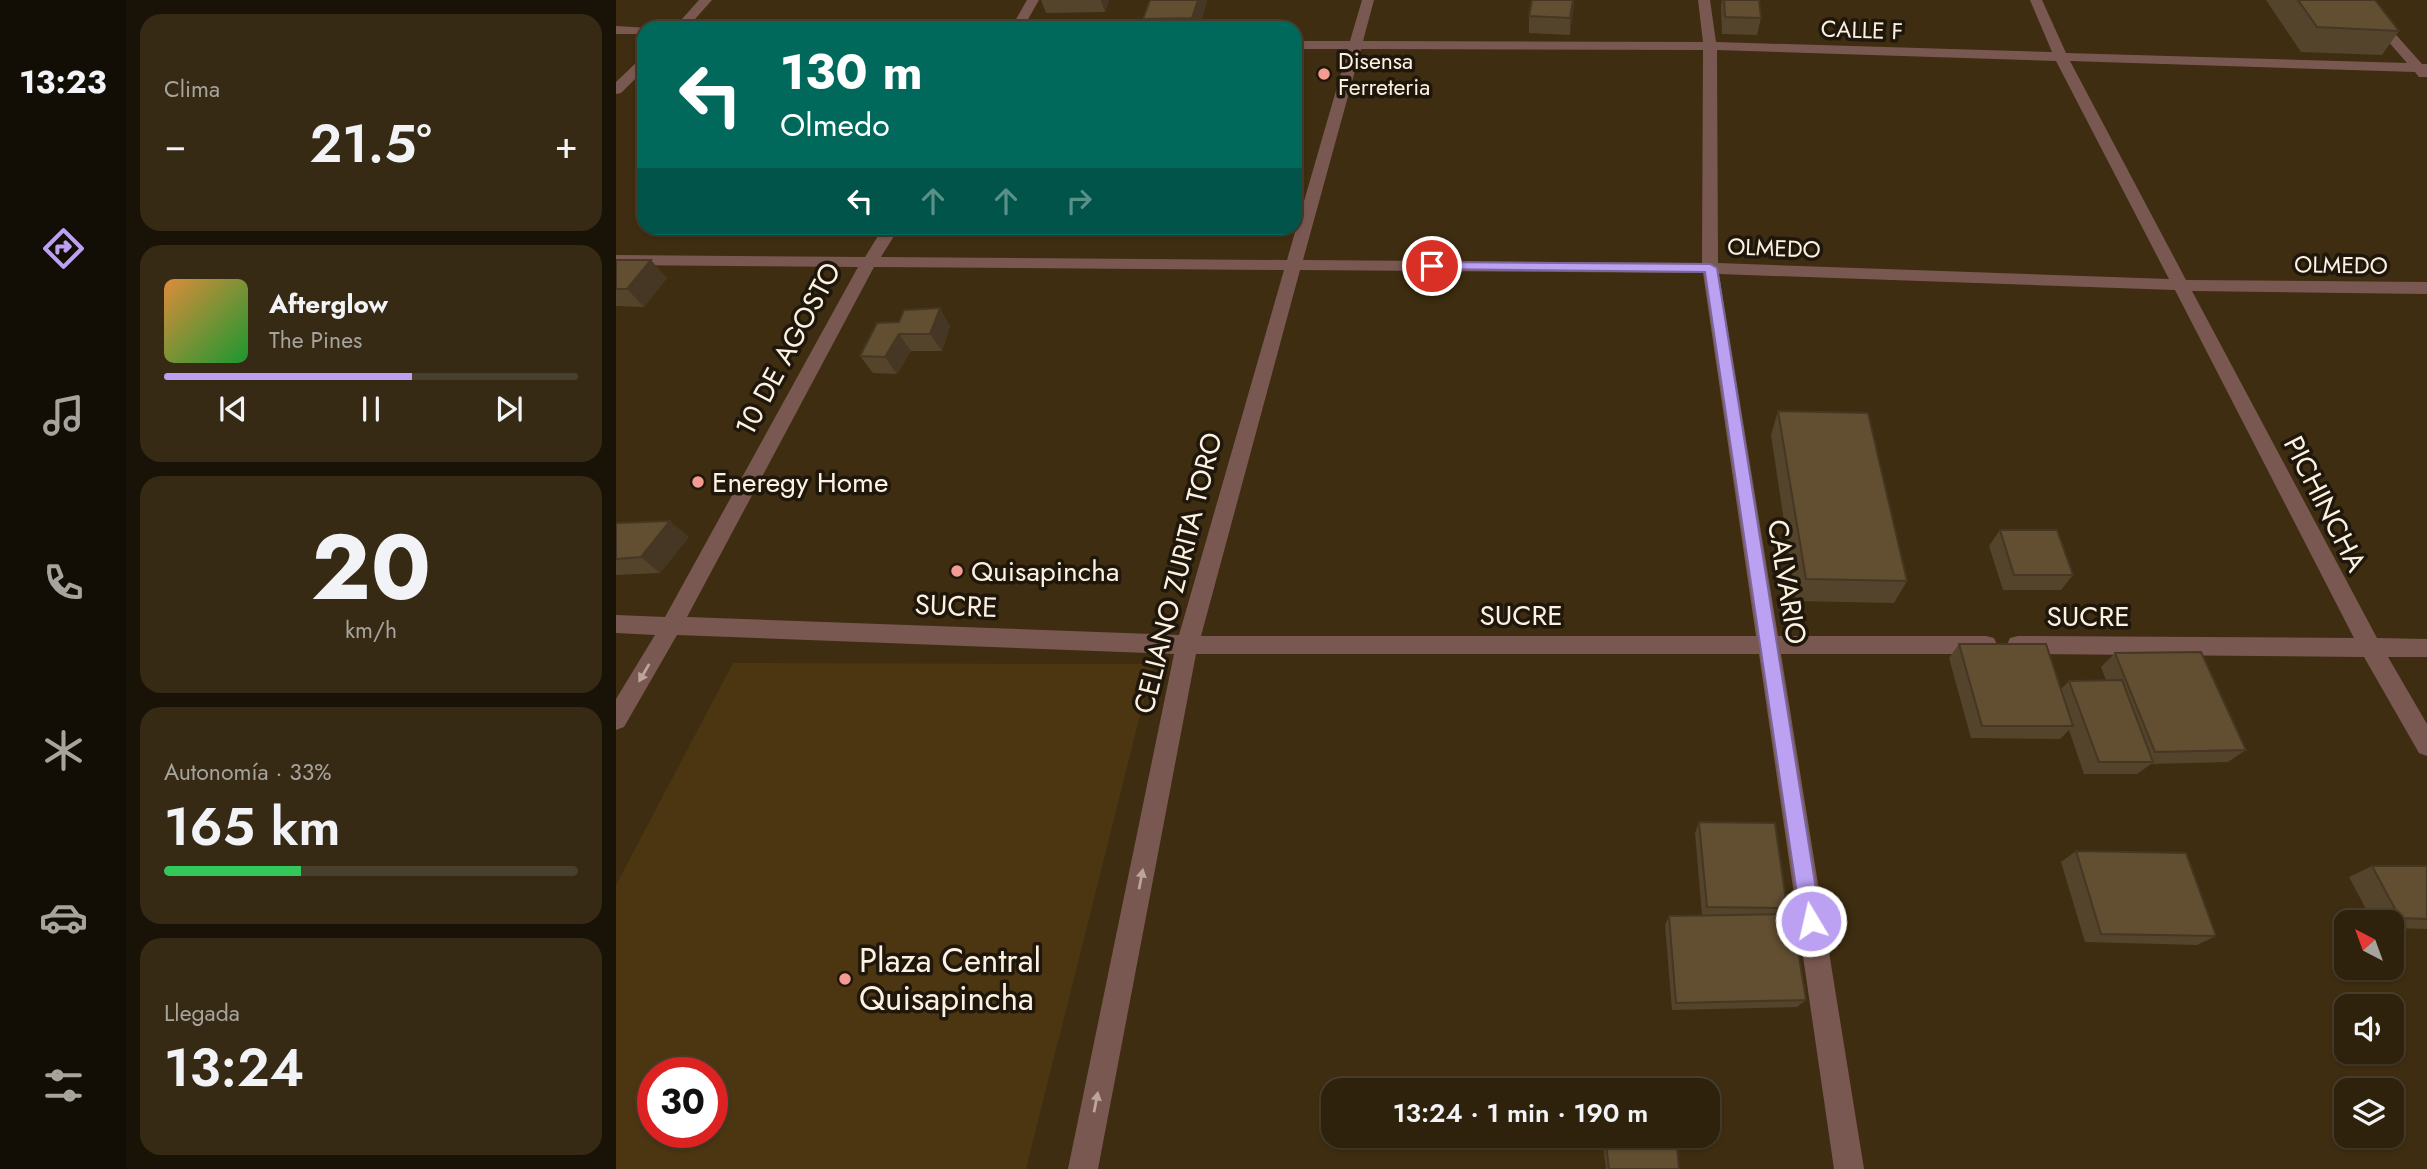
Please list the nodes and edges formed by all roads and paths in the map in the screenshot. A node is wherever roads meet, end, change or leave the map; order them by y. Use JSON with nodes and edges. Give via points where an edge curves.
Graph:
{"nodes":[{"id":1,"x":706,"y":0,"type":"edge"},
{"id":2,"x":1033,"y":0,"type":"edge"},
{"id":3,"x":1368,"y":0,"type":"edge"},
{"id":4,"x":1704,"y":0,"type":"edge"},
{"id":5,"x":2036,"y":0,"type":"edge"},
{"id":6,"x":2358,"y":0,"type":"edge"},
{"id":7,"x":686,"y":21,"type":"edge"},
{"id":8,"x":1021,"y":21,"type":"edge"},
{"id":9,"x":616,"y":30,"type":"edge"},
{"id":10,"x":637,"y":30,"type":"edge"},
{"id":11,"x":1302,"y":45,"type":"edge"},
{"id":12,"x":1355,"y":45,"type":"junction"},
{"id":13,"x":1710,"y":46,"type":"junction"},
{"id":14,"x":2059,"y":57,"type":"junction"},
{"id":15,"x":637,"y":70,"type":"edge"},
{"id":16,"x":2424,"y":71,"type":"edge"},
{"id":17,"x":616,"y":90,"type":"edge"},
{"id":18,"x":1302,"y":233,"type":"edge"},
{"id":19,"x":886,"y":235,"type":"edge"},
{"id":20,"x":1301,"y":235,"type":"edge"},
{"id":21,"x":616,"y":260,"type":"edge"},
{"id":22,"x":869,"y":262,"type":"junction"},
{"id":23,"x":1293,"y":265,"type":"junction"},
{"id":24,"x":1710,"y":268,"type":"junction"},
{"id":25,"x":2181,"y":285,"type":"junction"},
{"id":26,"x":2427,"y":288,"type":"edge"},
{"id":27,"x":616,"y":624,"type":"edge"},
{"id":28,"x":672,"y":625,"type":"junction"},
{"id":29,"x":1187,"y":645,"type":"junction"},
{"id":30,"x":1768,"y":645,"type":"junction"},
{"id":31,"x":2367,"y":646,"type":"junction"},
{"id":32,"x":2427,"y":648,"type":"edge"},
{"id":33,"x":616,"y":720,"type":"edge"},
{"id":34,"x":2427,"y":744,"type":"edge"},
{"id":35,"x":1083,"y":1169,"type":"edge"},
{"id":36,"x":1849,"y":1169,"type":"edge"}],
"edges":[{"from":1,"to":7,"type":"street"},
{"from":2,"to":8,"type":"street"},
{"from":3,"to":12,"type":"street","name":"CELIANO ZURITA TORO"},
{"from":4,"to":13,"type":"street","name":"CALVARIO"},
{"from":5,"to":14,"type":"street","name":"PICHINCHA"},
{"from":6,"to":16,"type":"street"},
{"from":9,"to":10,"type":"street"},
{"from":11,"to":12,"type":"street","name":"CALLE F"},
{"from":12,"to":13,"type":"street","name":"CALLE F"},
{"from":12,"to":18,"type":"street","name":"CELIANO ZURITA TORO"},
{"from":13,"to":14,"type":"street","name":"CALLE F"},
{"from":13,"to":24,"type":"street","name":"CALVARIO"},
{"from":14,"to":16,"type":"street","name":"CALLE F"},
{"from":14,"to":25,"type":"street","name":"PICHINCHA"},
{"from":15,"to":17,"type":"street"},
{"from":19,"to":22,"type":"street","name":"10 DE AGOSTO"},
{"from":20,"to":23,"type":"street","name":"CELIANO ZURITA TORO"},
{"from":21,"to":22,"type":"street","name":"OLMEDO"},
{"from":22,"to":23,"type":"street","name":"OLMEDO"},
{"from":22,"to":28,"type":"street","name":"10 DE AGOSTO"},
{"from":23,"to":24,"type":"street","name":"OLMEDO"},
{"from":23,"to":29,"type":"street","name":"CELIANO ZURITA TORO"},
{"from":24,"to":25,"type":"street","name":"OLMEDO"},
{"from":24,"to":30,"type":"street","name":"CALVARIO"},
{"from":25,"to":26,"type":"street","name":"OLMEDO"},
{"from":25,"to":31,"type":"street","name":"PICHINCHA"},
{"from":27,"to":28,"type":"street","name":"SUCRE"},
{"from":28,"to":29,"type":"street","name":"SUCRE"},
{"from":28,"to":33,"type":"street","name":"10 DE AGOSTO","one_way":true},
{"from":29,"to":30,"type":"street","name":"SUCRE"},
{"from":35,"to":29,"type":"street","name":"CELIANO ZURITA TORO","one_way":true},
{"from":30,"to":31,"type":"street","name":"SUCRE"},
{"from":30,"to":36,"type":"street","name":"CALVARIO"},
{"from":31,"to":32,"type":"street","name":"SUCRE"},
{"from":31,"to":34,"type":"street","name":"PICHINCHA"}]}
